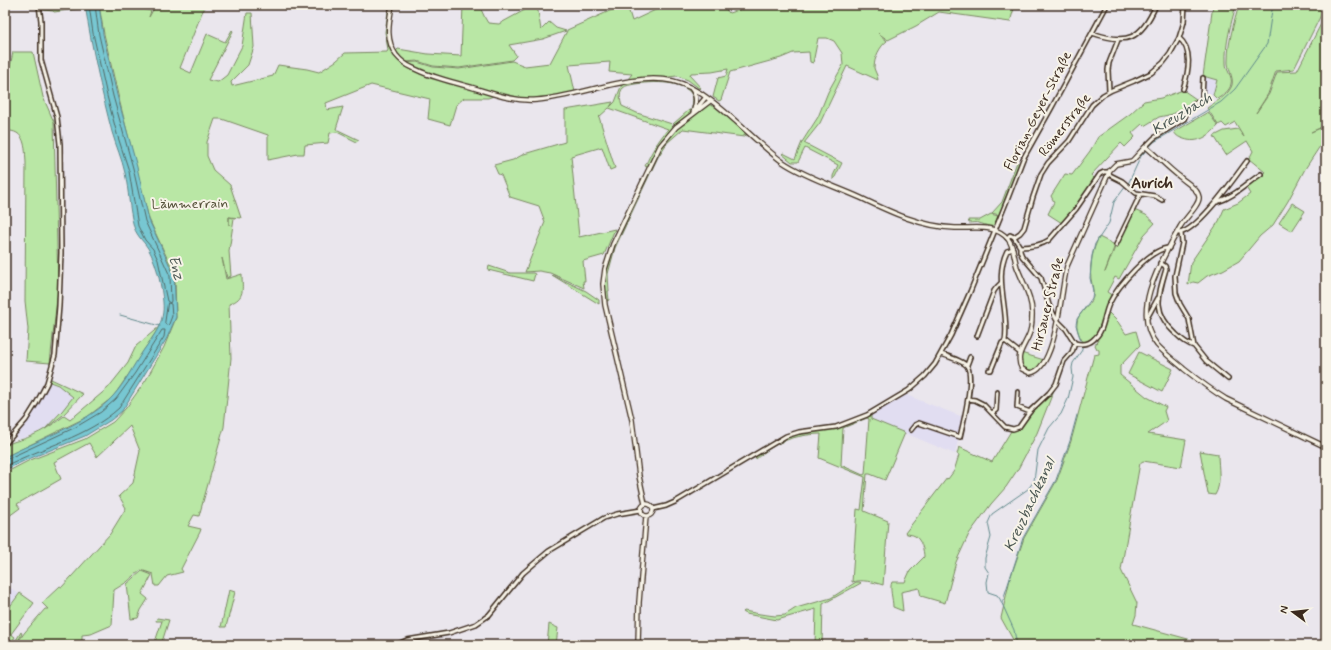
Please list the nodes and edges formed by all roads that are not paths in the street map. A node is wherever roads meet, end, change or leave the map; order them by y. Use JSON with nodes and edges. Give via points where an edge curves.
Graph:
{"nodes":[{"id":1,"x":39,"y":5,"type":"edge"},
{"id":2,"x":392,"y":5,"type":"edge"},
{"id":3,"x":1107,"y":5,"type":"edge"},
{"id":4,"x":1156,"y":5,"type":"edge"},
{"id":5,"x":1185,"y":5,"type":"edge"},
{"id":6,"x":1092,"y":33,"type":"junction"},
{"id":7,"x":1179,"y":38,"type":"junction"},
{"id":8,"x":1118,"y":40,"type":"junction"},
{"id":9,"x":1203,"y":78,"type":"dead end"},
{"id":10,"x":688,"y":86,"type":"junction"},
{"id":11,"x":1183,"y":89,"type":"dead end"},
{"id":12,"x":1109,"y":91,"type":"junction"},
{"id":13,"x":706,"y":97,"type":"junction"},
{"id":14,"x":710,"y":101,"type":"junction"},
{"id":15,"x":693,"y":113,"type":"junction"},
{"id":16,"x":1146,"y":148,"type":"junction"},
{"id":17,"x":1247,"y":161,"type":"dead end"},
{"id":18,"x":1108,"y":173,"type":"junction"},
{"id":19,"x":1261,"y":174,"type":"dead end"},
{"id":20,"x":1140,"y":195,"type":"junction"},
{"id":21,"x":1162,"y":200,"type":"dead end"},
{"id":22,"x":1218,"y":202,"type":"junction"},
{"id":23,"x":995,"y":230,"type":"junction"},
{"id":24,"x":1179,"y":233,"type":"junction"},
{"id":25,"x":1014,"y":237,"type":"junction"},
{"id":26,"x":1007,"y":238,"type":"junction"},
{"id":27,"x":1116,"y":245,"type":"dead end"},
{"id":28,"x":1020,"y":246,"type":"junction"},
{"id":29,"x":1169,"y":248,"type":"junction"},
{"id":30,"x":1013,"y":249,"type":"junction"},
{"id":31,"x":1160,"y":263,"type":"junction"},
{"id":32,"x":1002,"y":284,"type":"junction"},
{"id":33,"x":1158,"y":298,"type":"junction"},
{"id":34,"x":1147,"y":318,"type":"junction"},
{"id":35,"x":1058,"y":322,"type":"junction"},
{"id":36,"x":977,"y":336,"type":"dead end"},
{"id":37,"x":1005,"y":341,"type":"junction"},
{"id":38,"x":1076,"y":344,"type":"junction"},
{"id":39,"x":1194,"y":346,"type":"junction"},
{"id":40,"x":1020,"y":353,"type":"junction"},
{"id":41,"x":941,"y":354,"type":"junction"},
{"id":42,"x":970,"y":357,"type":"dead end"},
{"id":43,"x":966,"y":365,"type":"junction"},
{"id":44,"x":989,"y":370,"type":"dead end"},
{"id":45,"x":1228,"y":379,"type":"dead end"},
{"id":46,"x":997,"y":392,"type":"dead end"},
{"id":47,"x":1018,"y":392,"type":"dead end"},
{"id":48,"x":968,"y":399,"type":"junction"},
{"id":49,"x":1030,"y":412,"type":"junction"},
{"id":50,"x":992,"y":413,"type":"junction"},
{"id":51,"x":911,"y":430,"type":"dead end"},
{"id":52,"x":5,"y":444,"type":"edge"},
{"id":53,"x":1326,"y":447,"type":"edge"},
{"id":54,"x":645,"y":504,"type":"junction"},
{"id":55,"x":653,"y":509,"type":"junction"},
{"id":56,"x":641,"y":510,"type":"junction"},
{"id":57,"x":646,"y":516,"type":"junction"},
{"id":58,"x":396,"y":645,"type":"edge"},
{"id":59,"x":638,"y":645,"type":"edge"}],
"edges":[{"from":1,"to":52,"type":"street","via":[[41,60],[57,118],[60,144],[61,270],[56,347],[45,388],[26,420]]},
{"from":2,"to":10,"type":"main road","via":[[388,25],[389,38],[394,52],[403,62],[425,73],[499,95],[534,101],[561,98],[622,83],[651,80],[664,80]]},
{"from":3,"to":6,"type":"street","name":"Florian-Geyer-Straße"},
{"from":4,"to":8,"type":"street","via":[[1147,24],[1141,30],[1129,38]]},
{"from":5,"to":7,"type":"street","name":"Römerstraße","via":[[1184,22]]},
{"from":6,"to":8,"type":"street"},
{"from":6,"to":23,"type":"street","name":"Florian-Geyer-Straße","via":[[1023,159]]},
{"from":7,"to":11,"type":"street","via":[[1186,45],[1188,57]]},
{"from":7,"to":12,"type":"street","name":"Römerstraße","via":[[1163,63],[1151,73]]},
{"from":8,"to":12,"type":"street","via":[[1108,70]]},
{"from":9,"to":16,"type":"street","via":[[1202,100],[1189,107],[1184,119],[1154,138]]},
{"from":10,"to":13,"type":"main road"},
{"from":10,"to":15,"type":"main road","via":[[696,98]]},
{"from":12,"to":25,"type":"street","name":"Römerstraße","via":[[1092,105],[1069,141],[1048,163],[1041,174],[1024,228]]},
{"from":13,"to":14,"type":"main road"},
{"from":13,"to":15,"type":"main road"},
{"from":14,"to":15,"type":"main road"},
{"from":14,"to":23,"type":"main road","via":[[783,162],[872,204],[922,223]]},
{"from":15,"to":54,"type":"main road","via":[[670,134],[655,153],[613,244],[604,277],[605,305],[631,414]]},
{"from":16,"to":18,"type":"main road","via":[[1132,161],[1112,166]]},
{"from":16,"to":24,"type":"main road","via":[[1196,191],[1197,203]]},
{"from":17,"to":22,"type":"street"},
{"from":18,"to":20,"type":"street"},
{"from":18,"to":28,"type":"street","via":[[1100,174],[1076,209],[1049,240],[1039,245]]},
{"from":18,"to":35,"type":"main road","name":"Hirsauer Straße","via":[[1067,266]]},
{"from":19,"to":22,"type":"street"},
{"from":20,"to":21,"type":"street","via":[[1155,196]]},
{"from":20,"to":27,"type":"street"},
{"from":22,"to":24,"type":"street"},
{"from":23,"to":26,"type":"main road","name":"Hirsauer Straße"},
{"from":23,"to":41,"type":"street","name":"Florian-Geyer-Straße"},
{"from":24,"to":29,"type":"main road"},
{"from":24,"to":39,"type":"street","via":[[1182,243],[1175,276],[1176,293],[1189,319]]},
{"from":25,"to":26,"type":"street"},
{"from":25,"to":28,"type":"street"},
{"from":26,"to":30,"type":"main road","name":"Hirsauer Straße"},
{"from":28,"to":35,"type":"street","via":[[1022,256],[1041,278],[1049,305]]},
{"from":29,"to":31,"type":"main road"},
{"from":29,"to":38,"type":"street","via":[[1162,248],[1156,252],[1134,272],[1111,300],[1096,338],[1088,343]]},
{"from":30,"to":32,"type":"street","via":[[1007,251],[1004,258]]},
{"from":30,"to":40,"type":"main road","name":"Hirsauer Straße","via":[[1030,298],[1032,316],[1029,335]]},
{"from":31,"to":33,"type":"street","via":[[1166,269]]},
{"from":31,"to":34,"type":"main road","via":[[1148,296]]},
{"from":32,"to":36,"type":"street","via":[[994,291]]},
{"from":32,"to":37,"type":"street"},
{"from":33,"to":34,"type":"street"},
{"from":33,"to":39,"type":"street","via":[[1160,314],[1165,322],[1178,336]]},
{"from":34,"to":53,"type":"main road","via":[[1150,332],[1157,345],[1208,388]]},
{"from":35,"to":38,"type":"street"},
{"from":35,"to":40,"type":"main road","name":"Hirsauer Straße","via":[[1045,362],[1038,371],[1030,373],[1022,369],[1018,361]]},
{"from":37,"to":40,"type":"street"},
{"from":37,"to":44,"type":"street"},
{"from":38,"to":49,"type":"street","via":[[1064,361],[1056,384]]},
{"from":39,"to":45,"type":"street","via":[[1206,361]]},
{"from":41,"to":43,"type":"street"},
{"from":41,"to":55,"type":"street","name":"Florian-Geyer-Straße","via":[[914,386],[884,406],[831,428],[786,436],[679,500]]},
{"from":42,"to":43,"type":"street"},
{"from":43,"to":48,"type":"street","via":[[969,375]]},
{"from":46,"to":50,"type":"street","via":[[996,410]]},
{"from":47,"to":49,"type":"street","via":[[1017,407]]},
{"from":48,"to":50,"type":"street","via":[[983,404]]},
{"from":48,"to":51,"type":"street","via":[[960,437],[919,423]]},
{"from":49,"to":50,"type":"street","via":[[1021,425],[1013,429],[1002,426]]},
{"from":54,"to":55,"type":"main road"},
{"from":54,"to":56,"type":"main road"},
{"from":55,"to":57,"type":"main road","via":[[652,514]]},
{"from":56,"to":57,"type":"main road"},
{"from":56,"to":58,"type":"street","via":[[604,518],[549,551],[523,573],[491,612],[476,624],[449,633],[407,640]]},
{"from":57,"to":59,"type":"main road"}]}
